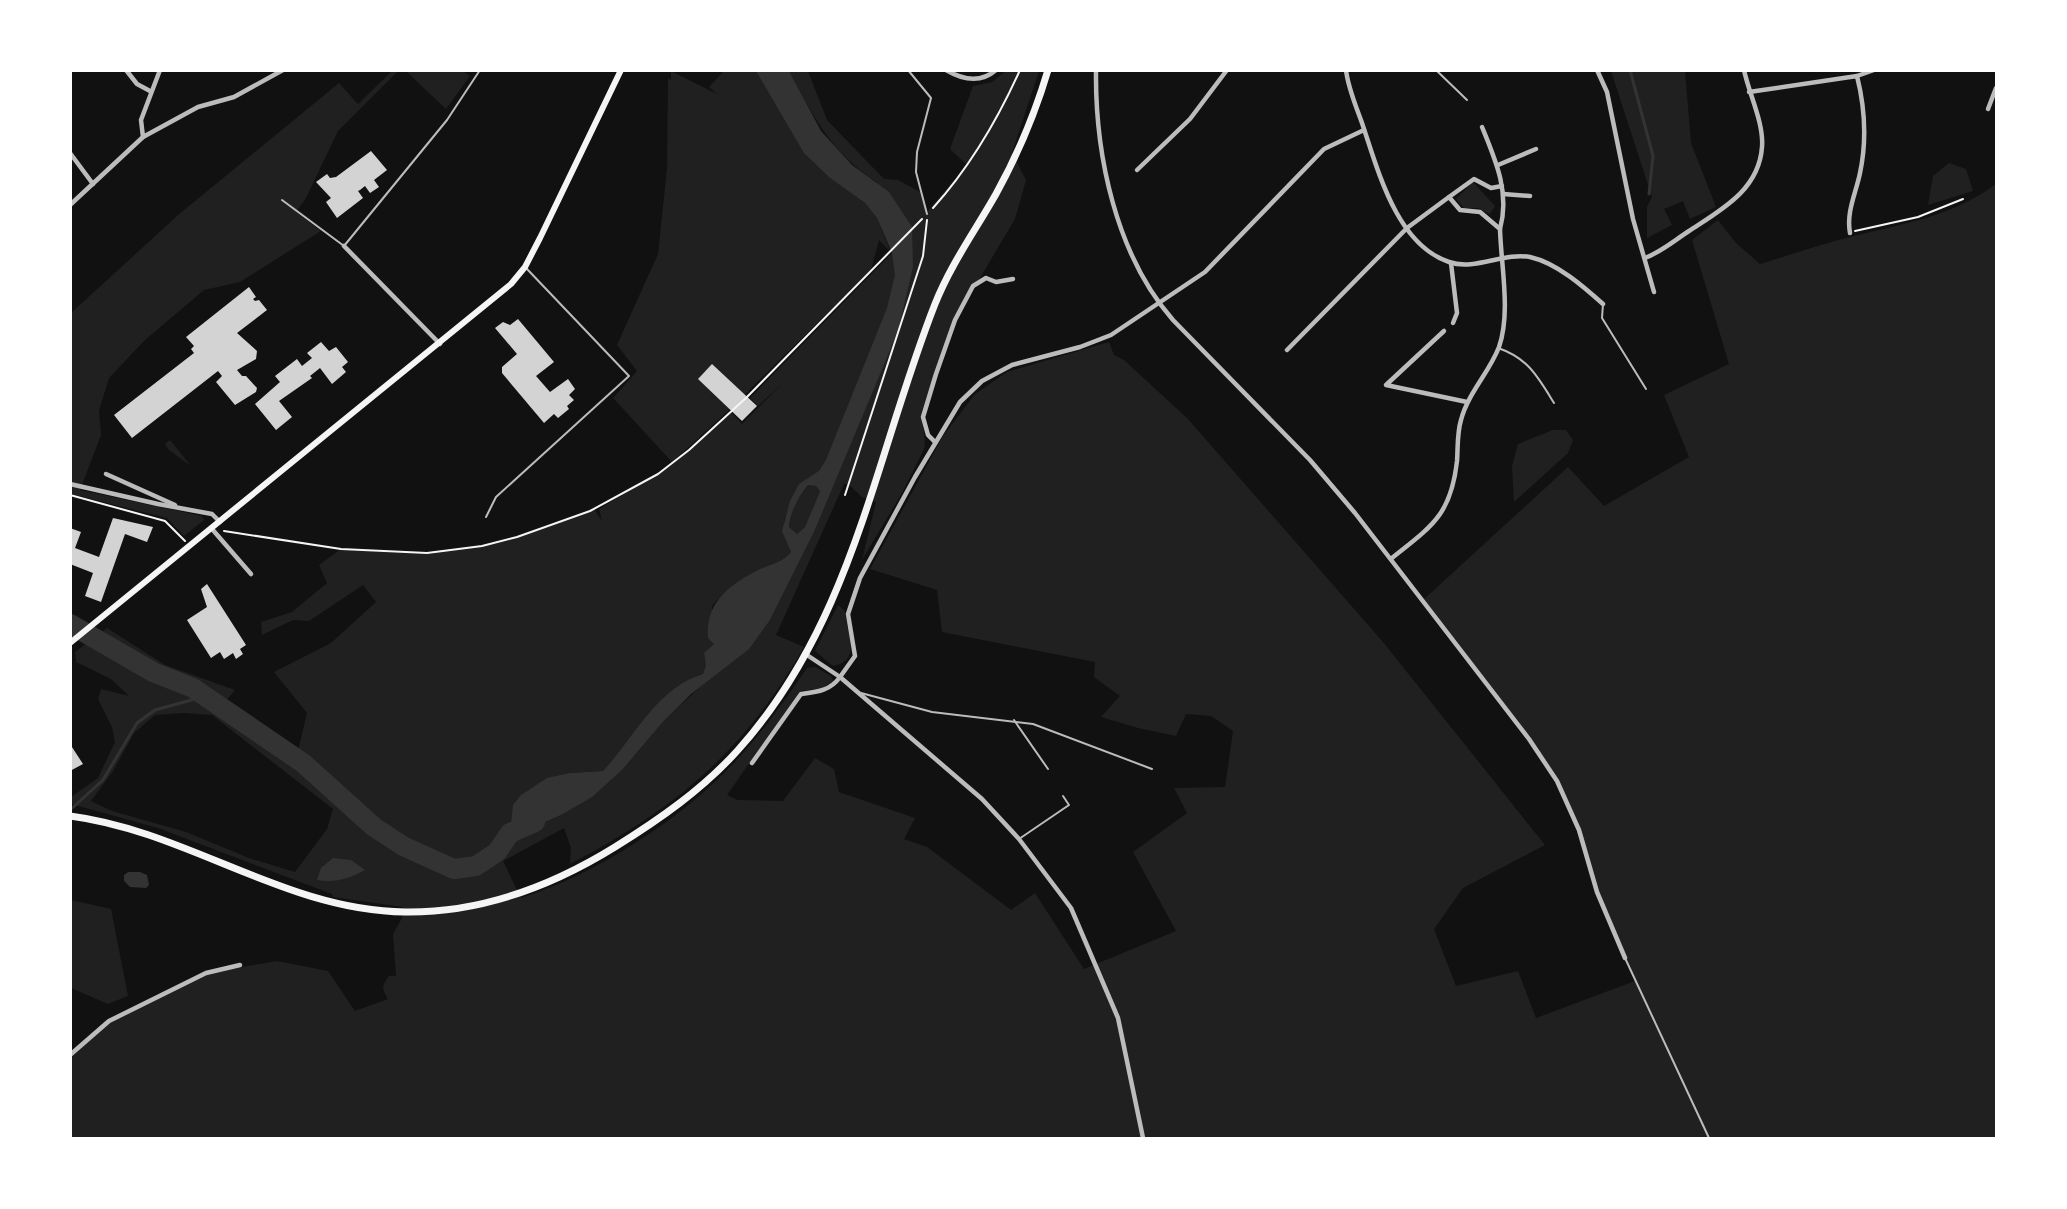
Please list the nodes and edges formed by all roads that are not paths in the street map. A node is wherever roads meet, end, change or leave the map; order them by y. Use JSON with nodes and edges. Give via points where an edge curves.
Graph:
{"nodes":[{"id":1,"x":126,"y":70,"type":"edge"},
{"id":2,"x":160,"y":70,"type":"edge"},
{"id":3,"x":284,"y":70,"type":"edge"},
{"id":4,"x":480,"y":70,"type":"edge"},
{"id":5,"x":621,"y":70,"type":"edge"},
{"id":6,"x":908,"y":70,"type":"edge"},
{"id":7,"x":946,"y":70,"type":"edge"},
{"id":8,"x":996,"y":70,"type":"edge"},
{"id":9,"x":1048,"y":70,"type":"edge"},
{"id":10,"x":1096,"y":70,"type":"edge"},
{"id":11,"x":1227,"y":70,"type":"edge"},
{"id":12,"x":1346,"y":70,"type":"edge"},
{"id":13,"x":1436,"y":70,"type":"edge"},
{"id":14,"x":1597,"y":70,"type":"edge"},
{"id":15,"x":1744,"y":70,"type":"edge"},
{"id":16,"x":1874,"y":70,"type":"edge"},
{"id":17,"x":1857,"y":76,"type":"junction"},
{"id":18,"x":1996,"y":88,"type":"edge"},
{"id":19,"x":150,"y":91,"type":"junction"},
{"id":20,"x":1749,"y":92,"type":"junction"},
{"id":21,"x":1467,"y":100,"type":"dead end"},
{"id":22,"x":1988,"y":109,"type":"dead end"},
{"id":23,"x":1482,"y":127,"type":"dead end"},
{"id":24,"x":1365,"y":130,"type":"junction"},
{"id":25,"x":143,"y":137,"type":"junction"},
{"id":26,"x":1536,"y":149,"type":"dead end"},
{"id":27,"x":70,"y":153,"type":"edge"},
{"id":28,"x":1498,"y":165,"type":"junction"},
{"id":29,"x":1137,"y":170,"type":"dead end"},
{"id":30,"x":93,"y":184,"type":"junction"},
{"id":31,"x":1502,"y":186,"type":"junction"},
{"id":32,"x":1503,"y":194,"type":"junction"},
{"id":33,"x":1530,"y":196,"type":"dead end"},
{"id":34,"x":1449,"y":197,"type":"junction"},
{"id":35,"x":282,"y":200,"type":"dead end"},
{"id":36,"x":70,"y":205,"type":"edge"},
{"id":37,"x":927,"y":214,"type":"road end"},
{"id":38,"x":1407,"y":228,"type":"junction"},
{"id":39,"x":1500,"y":229,"type":"junction"},
{"id":40,"x":1850,"y":233,"type":"road end"},
{"id":41,"x":344,"y":246,"type":"junction"},
{"id":42,"x":1645,"y":258,"type":"junction"},
{"id":43,"x":1501,"y":260,"type":"junction"},
{"id":44,"x":1451,"y":263,"type":"junction"},
{"id":45,"x":525,"y":267,"type":"junction"},
{"id":46,"x":1013,"y":279,"type":"dead end"},
{"id":47,"x":1654,"y":292,"type":"dead end"},
{"id":48,"x":1157,"y":302,"type":"junction"},
{"id":49,"x":1603,"y":304,"type":"joint"},
{"id":50,"x":1453,"y":323,"type":"dead end"},
{"id":51,"x":1444,"y":331,"type":"dead end"},
{"id":52,"x":440,"y":344,"type":"junction"},
{"id":53,"x":1498,"y":348,"type":"junction"},
{"id":54,"x":1287,"y":350,"type":"dead end"},
{"id":55,"x":1646,"y":389,"type":"dead end"},
{"id":56,"x":1467,"y":402,"type":"junction"},
{"id":57,"x":1554,"y":403,"type":"dead end"},
{"id":58,"x":935,"y":442,"type":"junction"},
{"id":59,"x":106,"y":474,"type":"dead end"},
{"id":60,"x":70,"y":484,"type":"edge"},
{"id":61,"x":179,"y":507,"type":"junction"},
{"id":62,"x":486,"y":517,"type":"dead end"},
{"id":63,"x":220,"y":522,"type":"junction"},
{"id":64,"x":212,"y":529,"type":"junction"},
{"id":65,"x":1392,"y":558,"type":"junction"},
{"id":66,"x":250,"y":574,"type":"dead end"},
{"id":67,"x":70,"y":643,"type":"edge"},
{"id":68,"x":807,"y":655,"type":"junction"},
{"id":69,"x":840,"y":677,"type":"junction"},
{"id":70,"x":858,"y":692,"type":"junction"},
{"id":71,"x":1014,"y":720,"type":"junction"},
{"id":72,"x":752,"y":763,"type":"dead end"},
{"id":73,"x":1048,"y":769,"type":"dead end"},
{"id":74,"x":1152,"y":769,"type":"dead end"},
{"id":75,"x":1063,"y":796,"type":"dead end"},
{"id":76,"x":70,"y":816,"type":"edge"},
{"id":77,"x":1019,"y":839,"type":"junction"},
{"id":78,"x":1625,"y":958,"type":"joint"},
{"id":79,"x":240,"y":965,"type":"dead end"},
{"id":80,"x":70,"y":1055,"type":"edge"},
{"id":81,"x":1143,"y":1138,"type":"edge"},
{"id":82,"x":1709,"y":1138,"type":"edge"}],
"edges":[{"from":1,"to":19,"type":"street","via":[[137,84]]},
{"from":2,"to":19,"type":"street"},
{"from":3,"to":25,"type":"street","via":[[234,97],[198,106]]},
{"from":4,"to":41,"type":"lane","via":[[447,120]]},
{"from":5,"to":45,"type":"main road"},
{"from":6,"to":37,"type":"lane","via":[[931,98],[916,162]]},
{"from":7,"to":8,"type":"street","via":[[972,79]]},
{"from":9,"to":68,"type":"main road","via":[[1020,146],[944,282],[914,358],[858,536]]},
{"from":10,"to":48,"type":"street","via":[[1097,133],[1102,164],[1129,246]]},
{"from":11,"to":29,"type":"street","via":[[1190,120]]},
{"from":12,"to":24,"type":"street"},
{"from":13,"to":21,"type":"lane"},
{"from":14,"to":42,"type":"street","via":[[1612,114]]},
{"from":15,"to":20,"type":"street"},
{"from":16,"to":17,"type":"street"},
{"from":17,"to":20,"type":"street"},
{"from":17,"to":40,"type":"street","via":[[1865,116],[1864,146]]},
{"from":18,"to":22,"type":"street"},
{"from":19,"to":25,"type":"street","via":[[141,120]]},
{"from":20,"to":42,"type":"street","via":[[1762,148],[1754,177],[1721,210]]},
{"from":23,"to":28,"type":"street"},
{"from":24,"to":38,"type":"street","via":[[1391,202]]},
{"from":24,"to":48,"type":"street","via":[[1324,149],[1205,272]]},
{"from":25,"to":30,"type":"street"},
{"from":26,"to":28,"type":"street"},
{"from":27,"to":30,"type":"street"},
{"from":28,"to":31,"type":"street"},
{"from":30,"to":36,"type":"street"},
{"from":31,"to":32,"type":"street"},
{"from":31,"to":34,"type":"street","via":[[1491,188],[1474,179]]},
{"from":32,"to":33,"type":"street"},
{"from":32,"to":39,"type":"street","via":[[1505,212]]},
{"from":34,"to":38,"type":"street"},
{"from":34,"to":39,"type":"street","via":[[1460,210],[1480,212]]},
{"from":35,"to":41,"type":"lane"},
{"from":38,"to":44,"type":"street","via":[[1423,248]]},
{"from":38,"to":54,"type":"street"},
{"from":39,"to":43,"type":"street"},
{"from":41,"to":52,"type":"street"},
{"from":42,"to":47,"type":"street"},
{"from":43,"to":44,"type":"street"},
{"from":43,"to":49,"type":"street","via":[[1530,257],[1558,270]]},
{"from":43,"to":53,"type":"street","via":[[1504,320]]},
{"from":44,"to":50,"type":"street","via":[[1457,313]]},
{"from":45,"to":52,"type":"main road"},
{"from":45,"to":62,"type":"lane","via":[[629,376],[496,497]]},
{"from":46,"to":58,"type":"street","via":[[996,282],[986,278],[973,286],[956,320],[923,417],[928,435]]},
{"from":48,"to":58,"type":"street","via":[[1097,341],[1012,365],[991,376],[960,402]]},
{"from":48,"to":65,"type":"street","via":[[1310,460]]},
{"from":49,"to":55,"type":"lane","via":[[1602,318]]},
{"from":51,"to":56,"type":"street","via":[[1386,385]]},
{"from":52,"to":63,"type":"main road"},
{"from":53,"to":56,"type":"street"},
{"from":53,"to":57,"type":"lane","via":[[1516,354],[1529,366]]},
{"from":56,"to":65,"type":"street","via":[[1460,421],[1455,477],[1447,507],[1430,527]]},
{"from":58,"to":69,"type":"street","via":[[854,593],[848,614],[855,656]]},
{"from":59,"to":61,"type":"street"},
{"from":60,"to":61,"type":"street"},
{"from":61,"to":63,"type":"street","via":[[212,514]]},
{"from":63,"to":64,"type":"main road"},
{"from":64,"to":66,"type":"street"},
{"from":64,"to":67,"type":"main road"},
{"from":65,"to":78,"type":"street","via":[[1557,781]]},
{"from":68,"to":69,"type":"street"},
{"from":68,"to":76,"type":"main road","via":[[769,713],[738,750],[660,818],[579,867],[499,900],[445,911],[368,910],[313,898],[156,836]]},
{"from":69,"to":70,"type":"street"},
{"from":69,"to":72,"type":"street","via":[[824,691],[801,694]]},
{"from":70,"to":71,"type":"lane","via":[[932,712]]},
{"from":70,"to":77,"type":"street","via":[[982,799]]},
{"from":71,"to":73,"type":"lane"},
{"from":71,"to":74,"type":"lane"},
{"from":75,"to":77,"type":"lane","via":[[1069,805]]},
{"from":77,"to":81,"type":"street","via":[[1071,908],[1104,983],[1118,1018]]},
{"from":78,"to":82,"type":"lane"},
{"from":79,"to":80,"type":"street","via":[[206,973],[109,1021]]}]}
